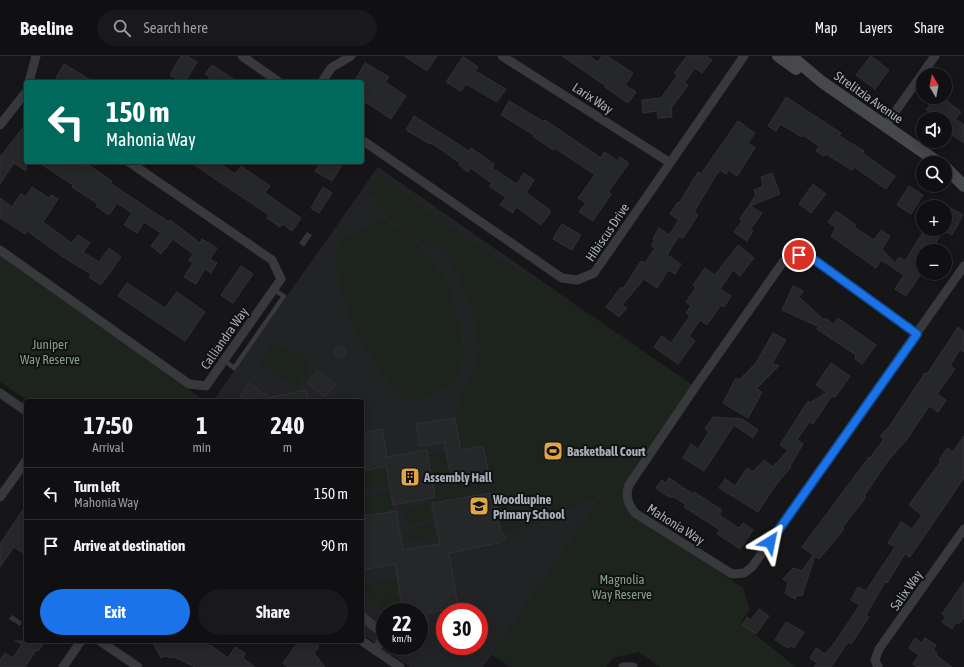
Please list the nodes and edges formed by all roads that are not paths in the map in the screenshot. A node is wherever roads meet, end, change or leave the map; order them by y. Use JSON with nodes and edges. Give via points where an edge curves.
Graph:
{"nodes":[{"id":1,"x":36,"y":56,"type":"edge"},
{"id":2,"x":242,"y":56,"type":"edge"},
{"id":3,"x":351,"y":56,"type":"edge"},
{"id":4,"x":502,"y":56,"type":"edge"},
{"id":5,"x":744,"y":56,"type":"edge"},
{"id":6,"x":778,"y":56,"type":"edge"},
{"id":7,"x":791,"y":56,"type":"edge"},
{"id":8,"x":935,"y":56,"type":"edge"},
{"id":9,"x":30,"y":80,"type":"edge"},
{"id":10,"x":276,"y":80,"type":"edge"},
{"id":11,"x":323,"y":80,"type":"edge"},
{"id":12,"x":822,"y":82,"type":"junction"},
{"id":13,"x":24,"y":95,"type":"edge"},
{"id":14,"x":0,"y":125,"type":"edge"},
{"id":15,"x":885,"y":126,"type":"junction"},
{"id":16,"x":364,"y":141,"type":"edge"},
{"id":17,"x":929,"y":156,"type":"edge"},
{"id":18,"x":669,"y":162,"type":"junction"},
{"id":19,"x":132,"y":164,"type":"edge"},
{"id":20,"x":952,"y":171,"type":"edge"},
{"id":21,"x":952,"y":173,"type":"edge"},
{"id":22,"x":964,"y":176,"type":"edge"},
{"id":23,"x":964,"y":186,"type":"edge"},
{"id":24,"x":0,"y":250,"type":"edge"},
{"id":25,"x":964,"y":266,"type":"edge"},
{"id":26,"x":917,"y":334,"type":"junction"},
{"id":27,"x":0,"y":393,"type":"edge"},
{"id":28,"x":24,"y":410,"type":"edge"},
{"id":29,"x":24,"y":464,"type":"edge"},
{"id":30,"x":0,"y":497,"type":"edge"},
{"id":31,"x":964,"y":529,"type":"edge"},
{"id":32,"x":364,"y":618,"type":"edge"},
{"id":33,"x":376,"y":628,"type":"edge"},
{"id":34,"x":364,"y":642,"type":"edge"},
{"id":35,"x":80,"y":643,"type":"edge"},
{"id":36,"x":103,"y":643,"type":"edge"},
{"id":37,"x":375,"y":650,"type":"joint"},
{"id":38,"x":63,"y":667,"type":"edge"},
{"id":39,"x":138,"y":667,"type":"edge"},
{"id":40,"x":400,"y":667,"type":"edge"},
{"id":41,"x":623,"y":667,"type":"edge"},
{"id":42,"x":633,"y":667,"type":"edge"},
{"id":43,"x":878,"y":667,"type":"edge"}],
"edges":[{"from":1,"to":9,"type":"street"},
{"from":2,"to":10,"type":"street"},
{"from":3,"to":11,"type":"street","via":[[331,68]]},
{"from":4,"to":18,"type":"street","name":"Larix Way"},
{"from":5,"to":18,"type":"street","name":"Hibiscus Drive"},
{"from":6,"to":12,"type":"street","name":"Strelitzia Avenue"},
{"from":7,"to":12,"type":"street","name":"Strelitzia Avenue"},
{"from":8,"to":15,"type":"street"},
{"from":12,"to":15,"type":"street","name":"Strelitzia Avenue"},
{"from":13,"to":14,"type":"street"},
{"from":15,"to":17,"type":"street","name":"Strelitzia Avenue"},
{"from":16,"to":18,"type":"street","name":"Hibiscus Drive","via":[[562,278],[578,280],[594,273]]},
{"from":19,"to":24,"type":"street","name":"Calliandra Way","via":[[272,260],[281,279],[206,386],[189,384]]},
{"from":20,"to":22,"type":"street"},
{"from":21,"to":23,"type":"street"},
{"from":25,"to":26,"type":"street","name":"Mahonia Way"},
{"from":26,"to":26,"type":"street","name":"Mahonia Way","via":[[752,567],[744,573],[732,574],[635,513],[630,507],[626,493],[629,485],[783,262],[799,255],[816,261]]},
{"from":27,"to":28,"type":"street"},
{"from":29,"to":30,"type":"street"},
{"from":31,"to":43,"type":"street","name":"Salix Way","via":[[880,649],[875,660]]},
{"from":32,"to":33,"type":"street"},
{"from":34,"to":37,"type":"street"},
{"from":35,"to":38,"type":"street"},
{"from":36,"to":39,"type":"street"},
{"from":37,"to":40,"type":"street"},
{"from":41,"to":42,"type":"street"}]}
